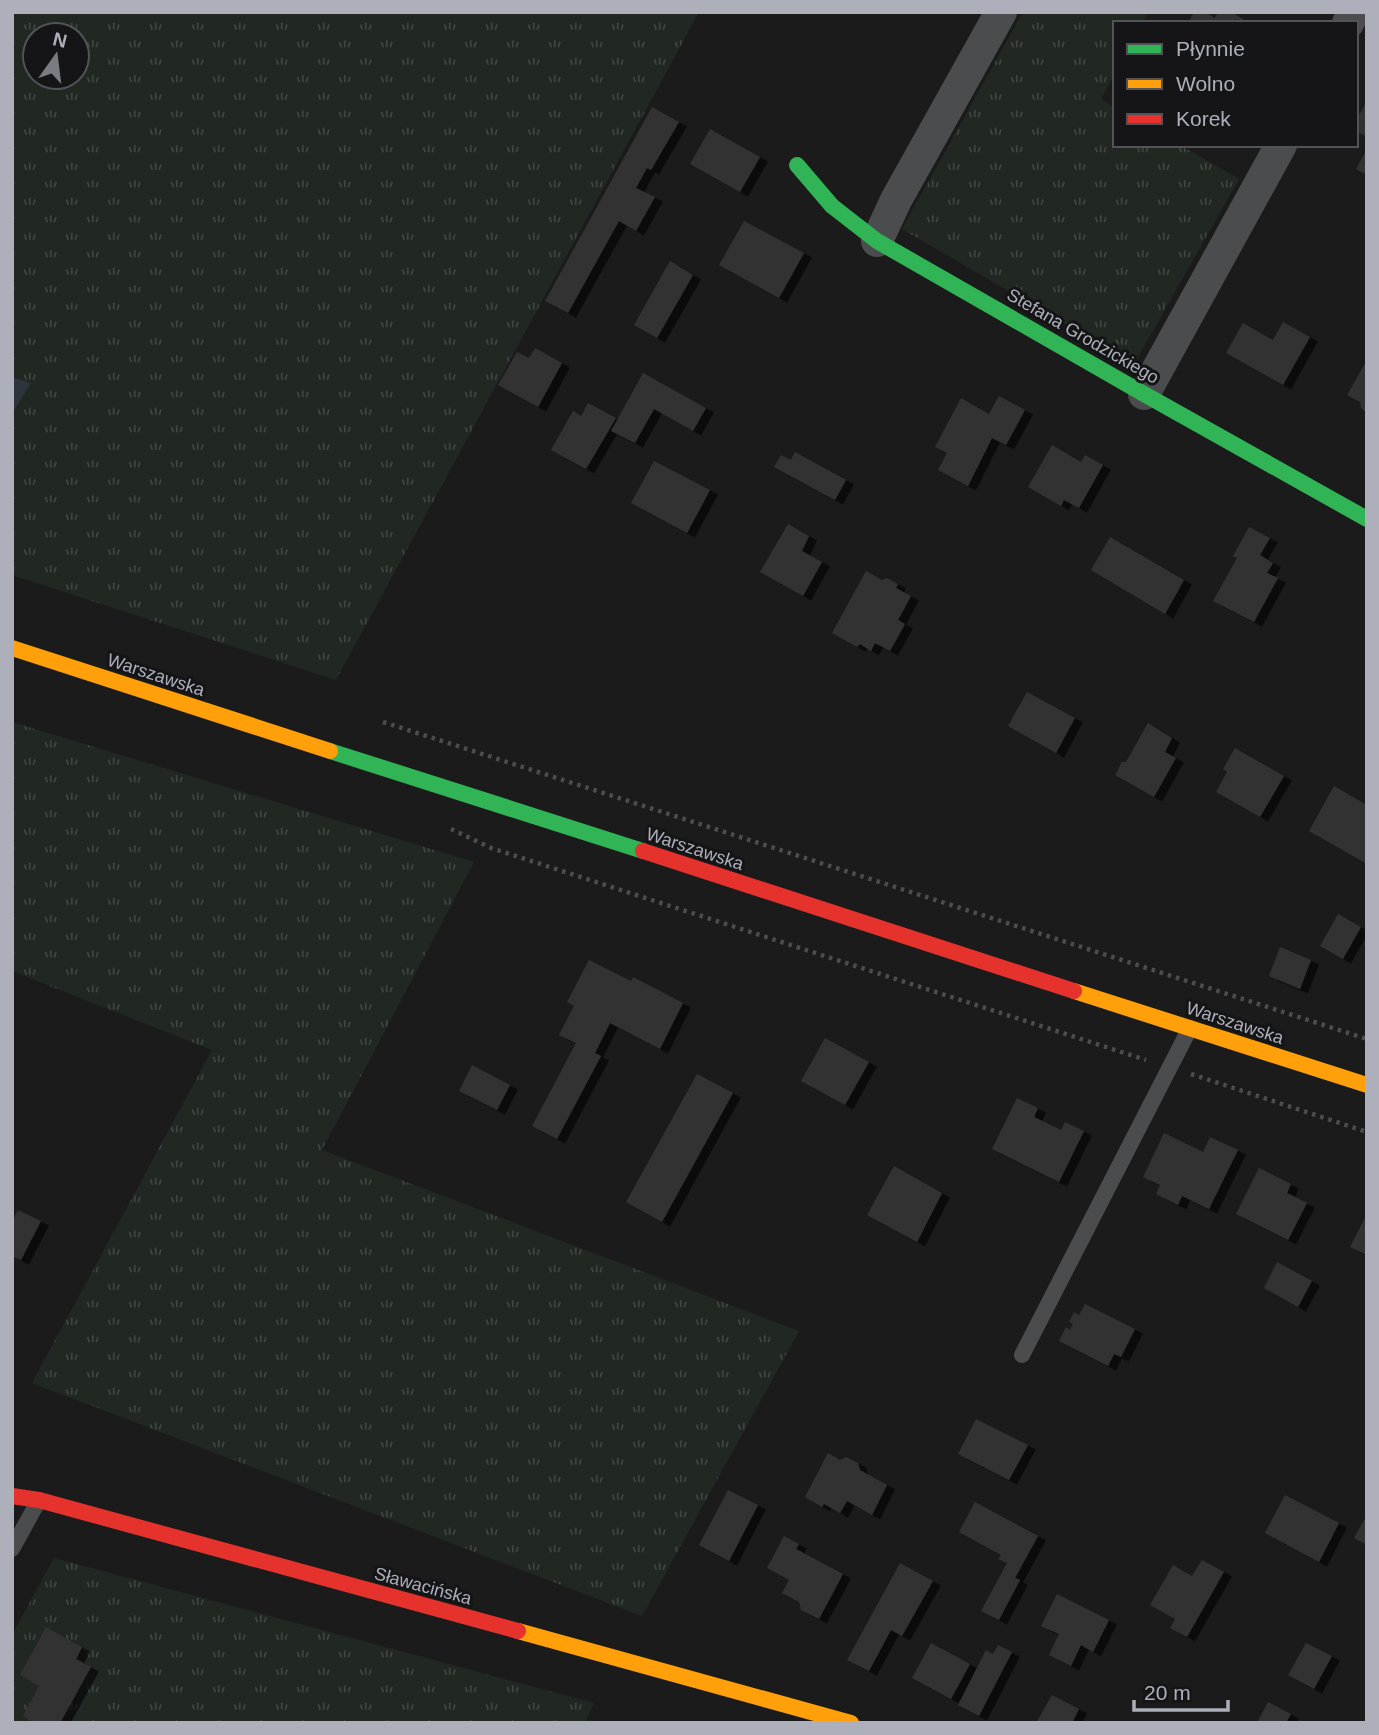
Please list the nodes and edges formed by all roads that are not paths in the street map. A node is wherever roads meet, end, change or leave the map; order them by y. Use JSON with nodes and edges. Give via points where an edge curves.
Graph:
{"nodes":[{"id":1,"x":1002,"y":12,"type":"edge"},
{"id":2,"x":1280,"y":147,"type":"edge"},
{"id":3,"x":797,"y":165,"type":"dead end"},
{"id":4,"x":877,"y":241,"type":"junction"},
{"id":5,"x":1144,"y":394,"type":"junction"},
{"id":6,"x":1367,"y":519,"type":"edge"},
{"id":7,"x":12,"y":648,"type":"edge"},
{"id":8,"x":1190,"y":1028,"type":"junction"},
{"id":9,"x":1365,"y":1080,"type":"edge"},
{"id":10,"x":1022,"y":1355,"type":"dead end"},
{"id":11,"x":12,"y":1496,"type":"edge"},
{"id":12,"x":39,"y":1500,"type":"junction"},
{"id":13,"x":12,"y":1549,"type":"edge"},
{"id":14,"x":851,"y":1723,"type":"edge"}],
"edges":[{"from":1,"to":4,"type":"street","via":[[895,200]]},
{"from":2,"to":5,"type":"street"},
{"from":3,"to":4,"type":"street","name":"Stefana Grodzickiego","via":[[832,206]]},
{"from":4,"to":5,"type":"street","name":"Stefana Grodzickiego"},
{"from":5,"to":6,"type":"street","name":"Stefana Grodzickiego"},
{"from":7,"to":8,"type":"street","name":"Warszawska"},
{"from":8,"to":9,"type":"street","name":"Warszawska"},
{"from":8,"to":10,"type":"lane"},
{"from":11,"to":12,"type":"street","name":"Sławacińska"},
{"from":12,"to":13,"type":"lane"},
{"from":12,"to":14,"type":"street","name":"Sławacińska"}]}
